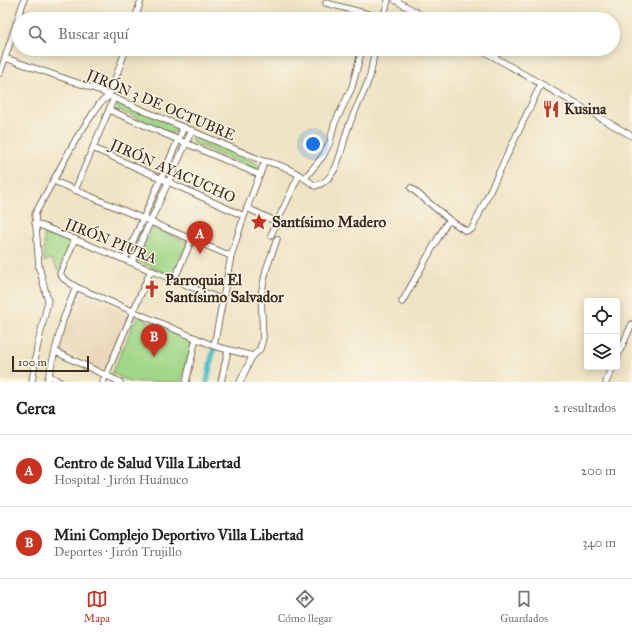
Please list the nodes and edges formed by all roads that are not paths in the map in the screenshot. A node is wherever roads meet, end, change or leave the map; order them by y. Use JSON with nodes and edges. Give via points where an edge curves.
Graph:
{"nodes":[{"id":1,"x":24,"y":0,"type":"edge"},
{"id":2,"x":141,"y":0,"type":"edge"},
{"id":3,"x":388,"y":0,"type":"edge"},
{"id":4,"x":395,"y":0,"type":"edge"},
{"id":5,"x":326,"y":3,"type":"dead end"},
{"id":6,"x":20,"y":12,"type":"edge"},
{"id":7,"x":137,"y":12,"type":"edge"},
{"id":8,"x":360,"y":12,"type":"edge"},
{"id":9,"x":385,"y":12,"type":"edge"},
{"id":10,"x":416,"y":12,"type":"edge"},
{"id":11,"x":12,"y":37,"type":"edge"},
{"id":12,"x":124,"y":56,"type":"edge"},
{"id":13,"x":360,"y":56,"type":"edge"},
{"id":14,"x":374,"y":56,"type":"edge"},
{"id":15,"x":492,"y":56,"type":"edge"},
{"id":16,"x":5,"y":58,"type":"junction"},
{"id":17,"x":0,"y":73,"type":"edge"},
{"id":18,"x":541,"y":84,"type":"junction"},
{"id":19,"x":112,"y":97,"type":"junction"},
{"id":20,"x":109,"y":110,"type":"junction"},
{"id":21,"x":184,"y":127,"type":"junction"},
{"id":22,"x":192,"y":130,"type":"junction"},
{"id":23,"x":632,"y":136,"type":"edge"},
{"id":24,"x":179,"y":138,"type":"junction"},
{"id":25,"x":186,"y":142,"type":"junction"},
{"id":26,"x":93,"y":148,"type":"junction"},
{"id":27,"x":263,"y":166,"type":"dead end"},
{"id":28,"x":260,"y":175,"type":"junction"},
{"id":29,"x":299,"y":175,"type":"junction"},
{"id":30,"x":305,"y":178,"type":"junction"},
{"id":31,"x":161,"y":179,"type":"junction"},
{"id":32,"x":54,"y":181,"type":"junction"},
{"id":33,"x":168,"y":182,"type":"junction"},
{"id":34,"x":411,"y":188,"type":"dead end"},
{"id":35,"x":75,"y":190,"type":"junction"},
{"id":36,"x":247,"y":208,"type":"junction"},
{"id":37,"x":244,"y":216,"type":"junction"},
{"id":38,"x":143,"y":220,"type":"junction"},
{"id":39,"x":451,"y":221,"type":"junction"},
{"id":40,"x":277,"y":222,"type":"junction"},
{"id":41,"x":35,"y":223,"type":"junction"},
{"id":42,"x":150,"y":223,"type":"junction"},
{"id":43,"x":271,"y":235,"type":"dead end"},
{"id":44,"x":75,"y":239,"type":"junction"},
{"id":45,"x":277,"y":239,"type":"dead end"},
{"id":46,"x":190,"y":240,"type":"junction"},
{"id":47,"x":231,"y":256,"type":"junction"},
{"id":48,"x":125,"y":260,"type":"junction"},
{"id":49,"x":132,"y":262,"type":"junction"},
{"id":50,"x":150,"y":270,"type":"junction"},
{"id":51,"x":174,"y":280,"type":"junction"},
{"id":52,"x":76,"y":287,"type":"junction"},
{"id":53,"x":223,"y":300,"type":"junction"},
{"id":54,"x":402,"y":302,"type":"dead end"},
{"id":55,"x":134,"y":310,"type":"junction"},
{"id":56,"x":632,"y":324,"type":"edge"},
{"id":57,"x":196,"y":338,"type":"junction"},
{"id":58,"x":214,"y":346,"type":"junction"},
{"id":59,"x":228,"y":350,"type":"junction"},
{"id":60,"x":620,"y":350,"type":"edge"},
{"id":61,"x":56,"y":352,"type":"junction"},
{"id":62,"x":253,"y":356,"type":"junction"},
{"id":63,"x":612,"y":370,"type":"edge"},
{"id":64,"x":106,"y":375,"type":"junction"},
{"id":65,"x":50,"y":376,"type":"junction"},
{"id":66,"x":32,"y":382,"type":"edge"},
{"id":67,"x":48,"y":382,"type":"edge"},
{"id":68,"x":60,"y":382,"type":"edge"},
{"id":69,"x":104,"y":382,"type":"edge"},
{"id":70,"x":120,"y":382,"type":"edge"},
{"id":71,"x":186,"y":382,"type":"edge"},
{"id":72,"x":221,"y":382,"type":"edge"},
{"id":73,"x":240,"y":382,"type":"edge"},
{"id":74,"x":606,"y":382,"type":"edge"}],
"edges":[{"from":1,"to":6,"type":"street"},
{"from":2,"to":7,"type":"street"},
{"from":3,"to":9,"type":"street"},
{"from":4,"to":10,"type":"street"},
{"from":5,"to":8,"type":"street"},
{"from":11,"to":16,"type":"street"},
{"from":12,"to":19,"type":"street"},
{"from":13,"to":30,"type":"street","via":[[352,87],[334,125],[330,142],[323,156]]},
{"from":14,"to":30,"type":"street","name":"JIRÓN 3 DE OCTUBRE","via":[[370,76],[332,173],[322,185],[315,186]]},
{"from":15,"to":18,"type":"street"},
{"from":16,"to":17,"type":"street"},
{"from":16,"to":19,"type":"street","name":"JIRÓN 3 DE OCTUBRE","via":[[101,90]]},
{"from":18,"to":23,"type":"street"},
{"from":18,"to":39,"type":"street","via":[[472,229],[466,231]]},
{"from":19,"to":20,"type":"street"},
{"from":19,"to":21,"type":"street","name":"JIRÓN 3 DE OCTUBRE"},
{"from":19,"to":32,"type":"street","via":[[100,103],[76,139]]},
{"from":20,"to":24,"type":"street","name":"JIRÓN 3 DE OCTUBRE"},
{"from":20,"to":26,"type":"street"},
{"from":21,"to":22,"type":"street","name":"JIRÓN 3 DE OCTUBRE"},
{"from":21,"to":24,"type":"street"},
{"from":22,"to":25,"type":"street"},
{"from":22,"to":29,"type":"street","name":"JIRÓN 3 DE OCTUBRE"},
{"from":24,"to":25,"type":"street","name":"JIRÓN 3 DE OCTUBRE"},
{"from":24,"to":31,"type":"street"},
{"from":25,"to":28,"type":"street","name":"JIRÓN 3 DE OCTUBRE"},
{"from":25,"to":33,"type":"street"},
{"from":26,"to":31,"type":"street","name":"JIRÓN AYACUCHO"},
{"from":26,"to":35,"type":"street"},
{"from":27,"to":28,"type":"street"},
{"from":28,"to":36,"type":"street"},
{"from":29,"to":30,"type":"street","name":"JIRÓN 3 DE OCTUBRE"},
{"from":29,"to":40,"type":"street"},
{"from":31,"to":33,"type":"street","name":"JIRÓN AYACUCHO"},
{"from":31,"to":38,"type":"street"},
{"from":32,"to":35,"type":"street"},
{"from":32,"to":41,"type":"street","via":[[40,202],[35,214]]},
{"from":33,"to":37,"type":"street","name":"JIRÓN AYACUCHO"},
{"from":33,"to":42,"type":"street"},
{"from":34,"to":39,"type":"street"},
{"from":35,"to":38,"type":"street"},
{"from":36,"to":37,"type":"street"},
{"from":36,"to":40,"type":"street","name":"JIRÓN AYACUCHO"},
{"from":37,"to":47,"type":"street"},
{"from":38,"to":42,"type":"street"},
{"from":38,"to":48,"type":"street"},
{"from":39,"to":54,"type":"street","via":[[446,224]]},
{"from":40,"to":43,"type":"street"},
{"from":41,"to":44,"type":"street","name":"JIRÓN PIURA"},
{"from":41,"to":66,"type":"street","via":[[39,267],[48,301]]},
{"from":42,"to":46,"type":"street"},
{"from":42,"to":49,"type":"street"},
{"from":44,"to":48,"type":"street","name":"JIRÓN PIURA"},
{"from":44,"to":52,"type":"street","via":[[60,274]]},
{"from":45,"to":62,"type":"street","via":[[261,294],[263,338],[260,348]]},
{"from":46,"to":47,"type":"street"},
{"from":46,"to":51,"type":"street"},
{"from":47,"to":53,"type":"street"},
{"from":48,"to":49,"type":"street","name":"JIRÓN PIURA"},
{"from":49,"to":50,"type":"street","name":"JIRÓN PIURA"},
{"from":50,"to":51,"type":"street","name":"JIRÓN PIURA"},
{"from":50,"to":55,"type":"street"},
{"from":51,"to":53,"type":"street","name":"JIRÓN PIURA"},
{"from":52,"to":55,"type":"street"},
{"from":52,"to":61,"type":"street","via":[[63,320]]},
{"from":53,"to":58,"type":"street"},
{"from":55,"to":57,"type":"street"},
{"from":55,"to":64,"type":"street"},
{"from":56,"to":60,"type":"street"},
{"from":57,"to":58,"type":"street"},
{"from":57,"to":71,"type":"street"},
{"from":58,"to":59,"type":"street"},
{"from":59,"to":62,"type":"street"},
{"from":59,"to":72,"type":"street"},
{"from":61,"to":64,"type":"street"},
{"from":61,"to":65,"type":"street"},
{"from":62,"to":73,"type":"street"},
{"from":63,"to":74,"type":"street"},
{"from":64,"to":69,"type":"street"},
{"from":64,"to":70,"type":"street"},
{"from":65,"to":67,"type":"street"},
{"from":65,"to":68,"type":"street"}]}
